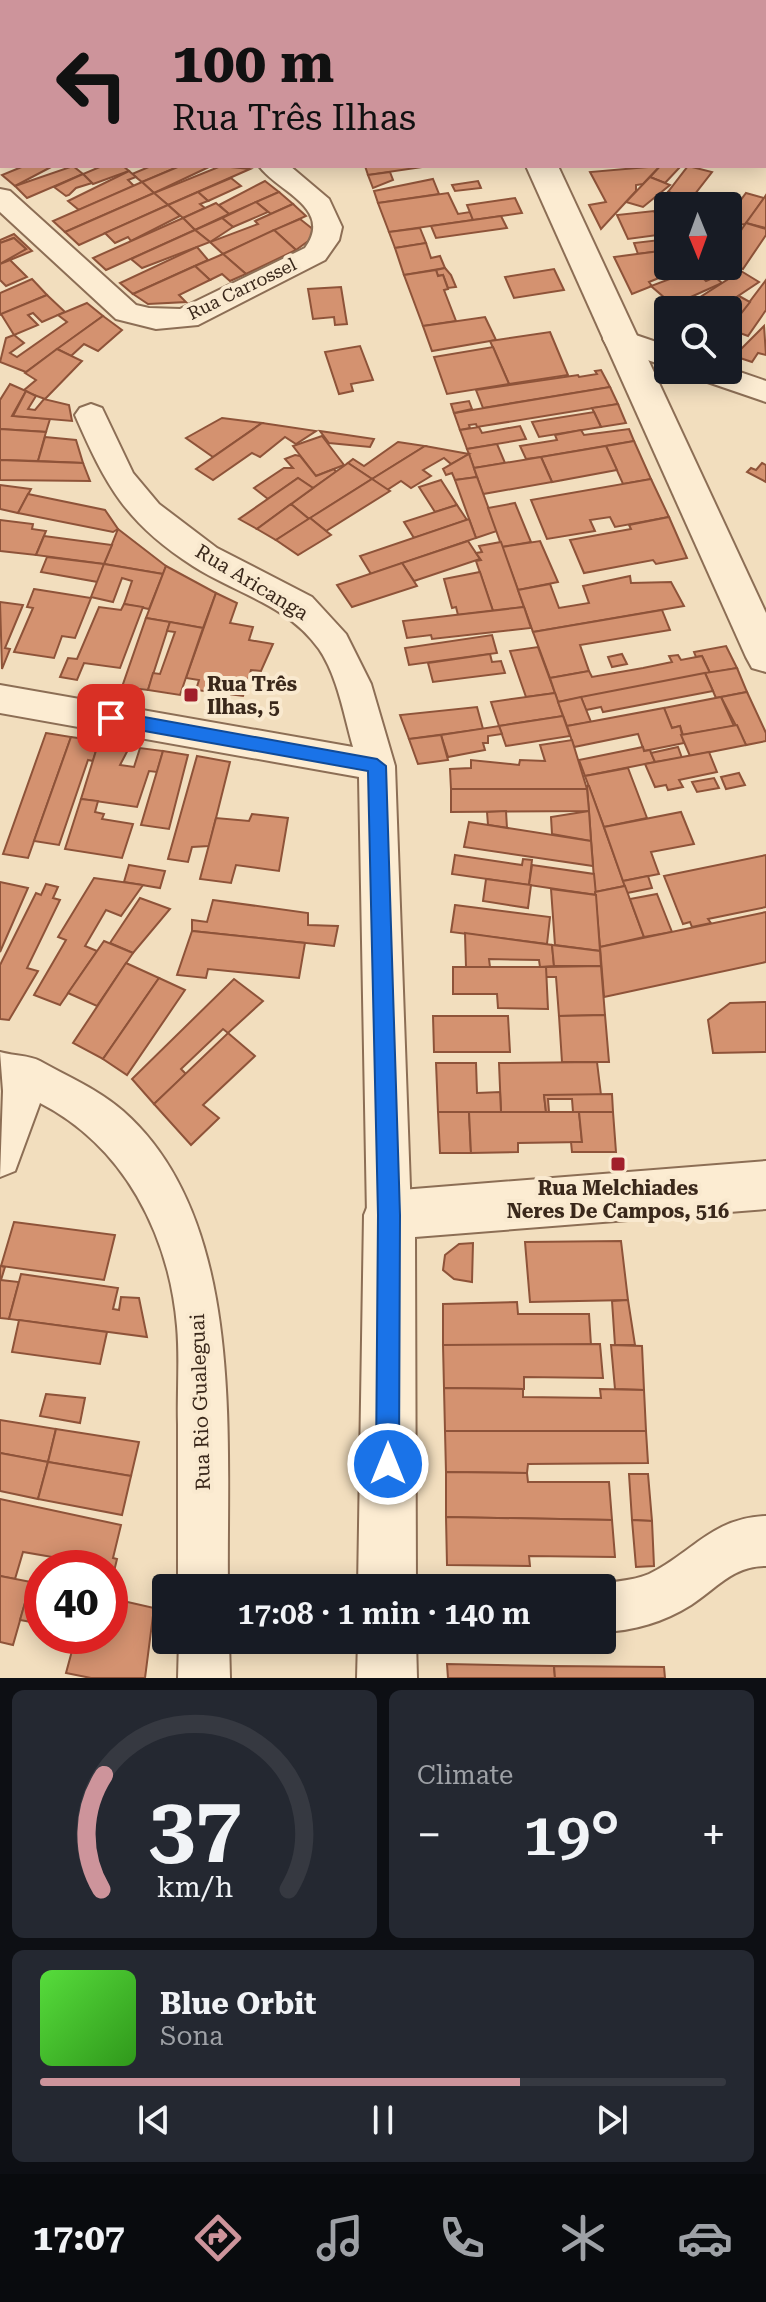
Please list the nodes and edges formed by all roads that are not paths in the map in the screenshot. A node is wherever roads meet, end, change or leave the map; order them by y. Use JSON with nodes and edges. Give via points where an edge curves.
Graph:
{"nodes":[{"id":1,"x":275,"y":168,"type":"edge"},
{"id":2,"x":543,"y":168,"type":"edge"},
{"id":3,"x":0,"y":197,"type":"edge"},
{"id":4,"x":618,"y":339,"type":"junction"},
{"id":5,"x":654,"y":352,"type":"edge"},
{"id":6,"x":742,"y":383,"type":"edge"},
{"id":7,"x":766,"y":392,"type":"edge"},
{"id":8,"x":91,"y":415,"type":"dead end"},
{"id":9,"x":766,"y":657,"type":"edge"},
{"id":10,"x":0,"y":699,"type":"edge"},
{"id":11,"x":377,"y":766,"type":"junction"},
{"id":12,"x":14,"y":1074,"type":"edge"},
{"id":13,"x":0,"y":1157,"type":"edge"},
{"id":14,"x":766,"y":1185,"type":"edge"},
{"id":15,"x":389,"y":1215,"type":"junction"},
{"id":16,"x":766,"y":1541,"type":"edge"},
{"id":17,"x":203,"y":1574,"type":"edge"},
{"id":18,"x":387,"y":1574,"type":"edge"},
{"id":19,"x":616,"y":1606,"type":"edge"},
{"id":20,"x":204,"y":1654,"type":"edge"},
{"id":21,"x":387,"y":1654,"type":"edge"},
{"id":22,"x":204,"y":1678,"type":"edge"},
{"id":23,"x":387,"y":1678,"type":"edge"}],
"edges":[{"from":1,"to":3,"type":"street","name":"Rua Carrossel","via":[[326,212],[326,243],[315,254],[175,320],[126,312]]},
{"from":2,"to":4,"type":"street"},
{"from":4,"to":5,"type":"street"},
{"from":4,"to":9,"type":"street"},
{"from":6,"to":7,"type":"street"},
{"from":8,"to":11,"type":"street","name":"Rua Aricanga","via":[[119,478],[147,512],[205,557],[300,606],[320,624],[353,684]]},
{"from":10,"to":11,"type":"street"},
{"from":11,"to":15,"type":"street","name":"Rua Aricanga"},
{"from":12,"to":13,"type":"street"},
{"from":12,"to":17,"type":"street","name":"Rua Rio Gualeguai","via":[[101,1115],[132,1147],[158,1186],[183,1247],[199,1330]]},
{"from":14,"to":15,"type":"street"},
{"from":15,"to":18,"type":"street","name":"Rua Aricanga"},
{"from":16,"to":19,"type":"street","via":[[718,1551],[673,1588],[638,1604]]},
{"from":20,"to":22,"type":"street"},
{"from":21,"to":23,"type":"street"}]}
